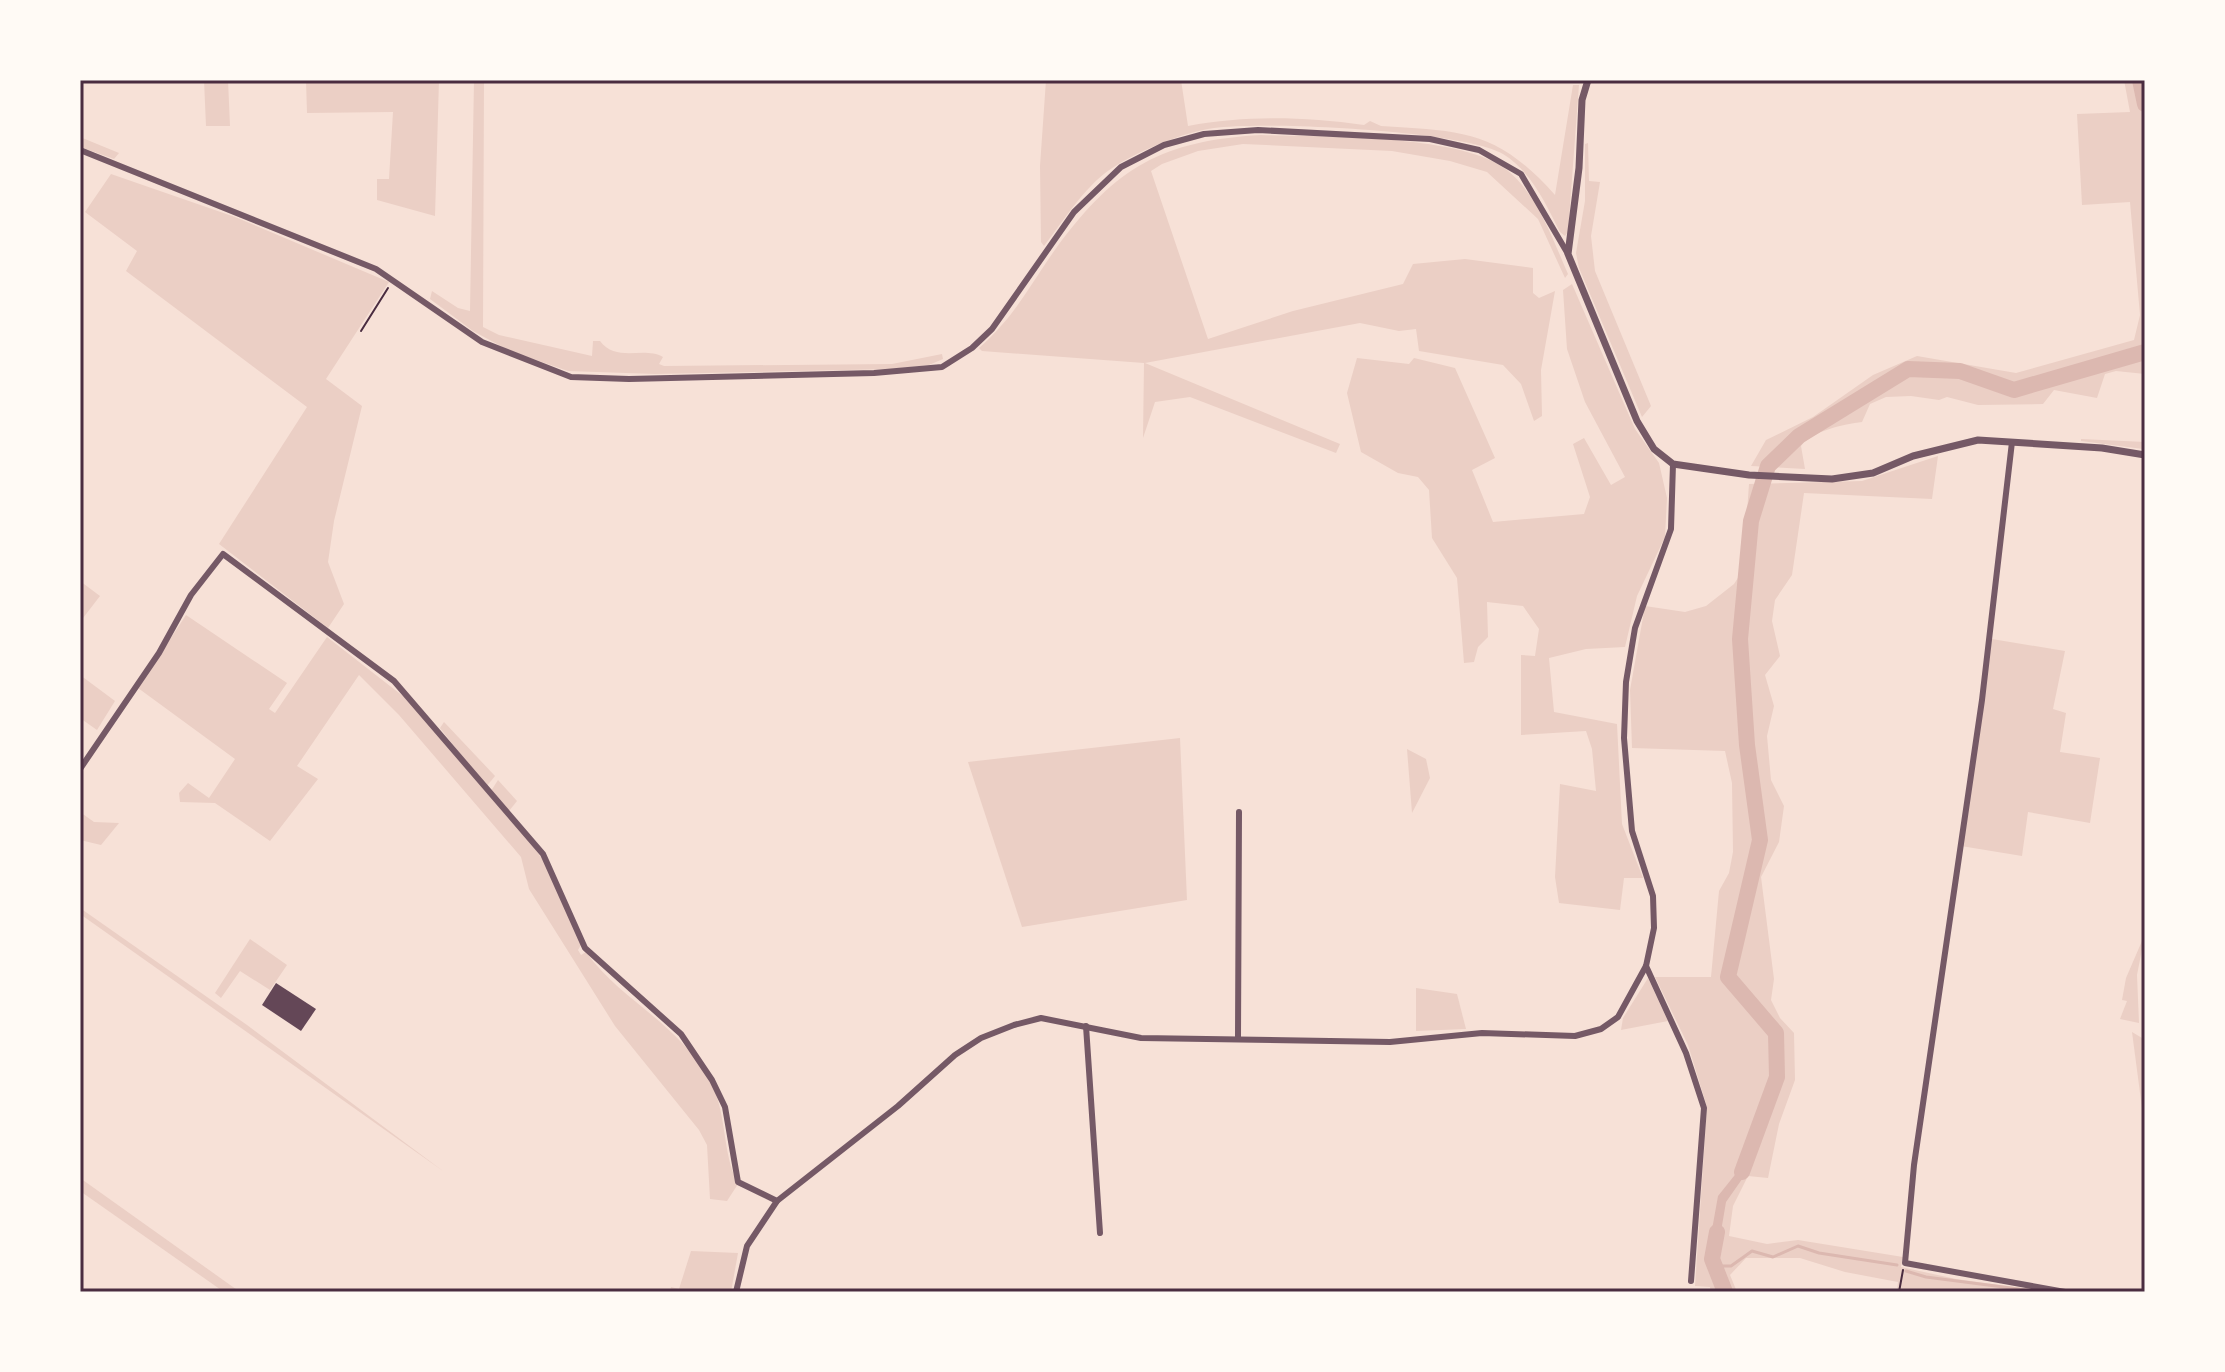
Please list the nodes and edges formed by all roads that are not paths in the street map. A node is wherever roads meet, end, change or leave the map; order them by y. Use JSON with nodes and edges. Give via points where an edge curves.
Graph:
{"nodes":[{"id":1,"x":1588,"y":80,"type":"edge"},
{"id":2,"x":80,"y":150,"type":"edge"},
{"id":3,"x":1568,"y":254,"type":"junction"},
{"id":4,"x":2012,"y":442,"type":"junction"},
{"id":5,"x":2145,"y":455,"type":"edge"},
{"id":6,"x":1673,"y":464,"type":"junction"},
{"id":7,"x":80,"y":769,"type":"edge"},
{"id":8,"x":1239,"y":812,"type":"dead end"},
{"id":9,"x":1646,"y":966,"type":"junction"},
{"id":10,"x":1086,"y":1026,"type":"junction"},
{"id":11,"x":1238,"y":1037,"type":"junction"},
{"id":12,"x":777,"y":1201,"type":"junction"},
{"id":13,"x":1100,"y":1233,"type":"dead end"},
{"id":14,"x":1691,"y":1281,"type":"dead end"},
{"id":15,"x":736,"y":1292,"type":"edge"},
{"id":16,"x":2065,"y":1292,"type":"edge"}],
"edges":[{"from":1,"to":3,"type":"street"},
{"from":2,"to":3,"type":"street","via":[[376,269],[482,342],[571,377],[915,372],[942,367],[992,329],[1074,212],[1121,167],[1164,145],[1204,134],[1258,130],[1430,139],[1479,150],[1521,174]]},
{"from":3,"to":6,"type":"street","via":[[1637,421],[1654,449]]},
{"from":4,"to":5,"type":"street"},
{"from":4,"to":6,"type":"street","via":[[1952,445],[1856,477],[1749,475]]},
{"from":4,"to":16,"type":"street","via":[[1905,1263]]},
{"from":6,"to":9,"type":"street","via":[[1671,529],[1635,628],[1626,682],[1624,738],[1632,831],[1653,896],[1654,928]]},
{"from":7,"to":12,"type":"street","via":[[223,554],[394,681],[428,716],[543,854],[585,948],[681,1034],[712,1080],[725,1107],[738,1182]]},
{"from":8,"to":11,"type":"street"},
{"from":9,"to":11,"type":"street","via":[[1618,1017],[1601,1029],[1575,1036],[1482,1033],[1390,1042]]},
{"from":9,"to":14,"type":"street","via":[[1686,1053],[1704,1108]]},
{"from":10,"to":11,"type":"street","via":[[1141,1038]]},
{"from":10,"to":12,"type":"street","via":[[1041,1018],[981,1038]]},
{"from":10,"to":13,"type":"street"},
{"from":12,"to":15,"type":"street","via":[[747,1246]]}]}
